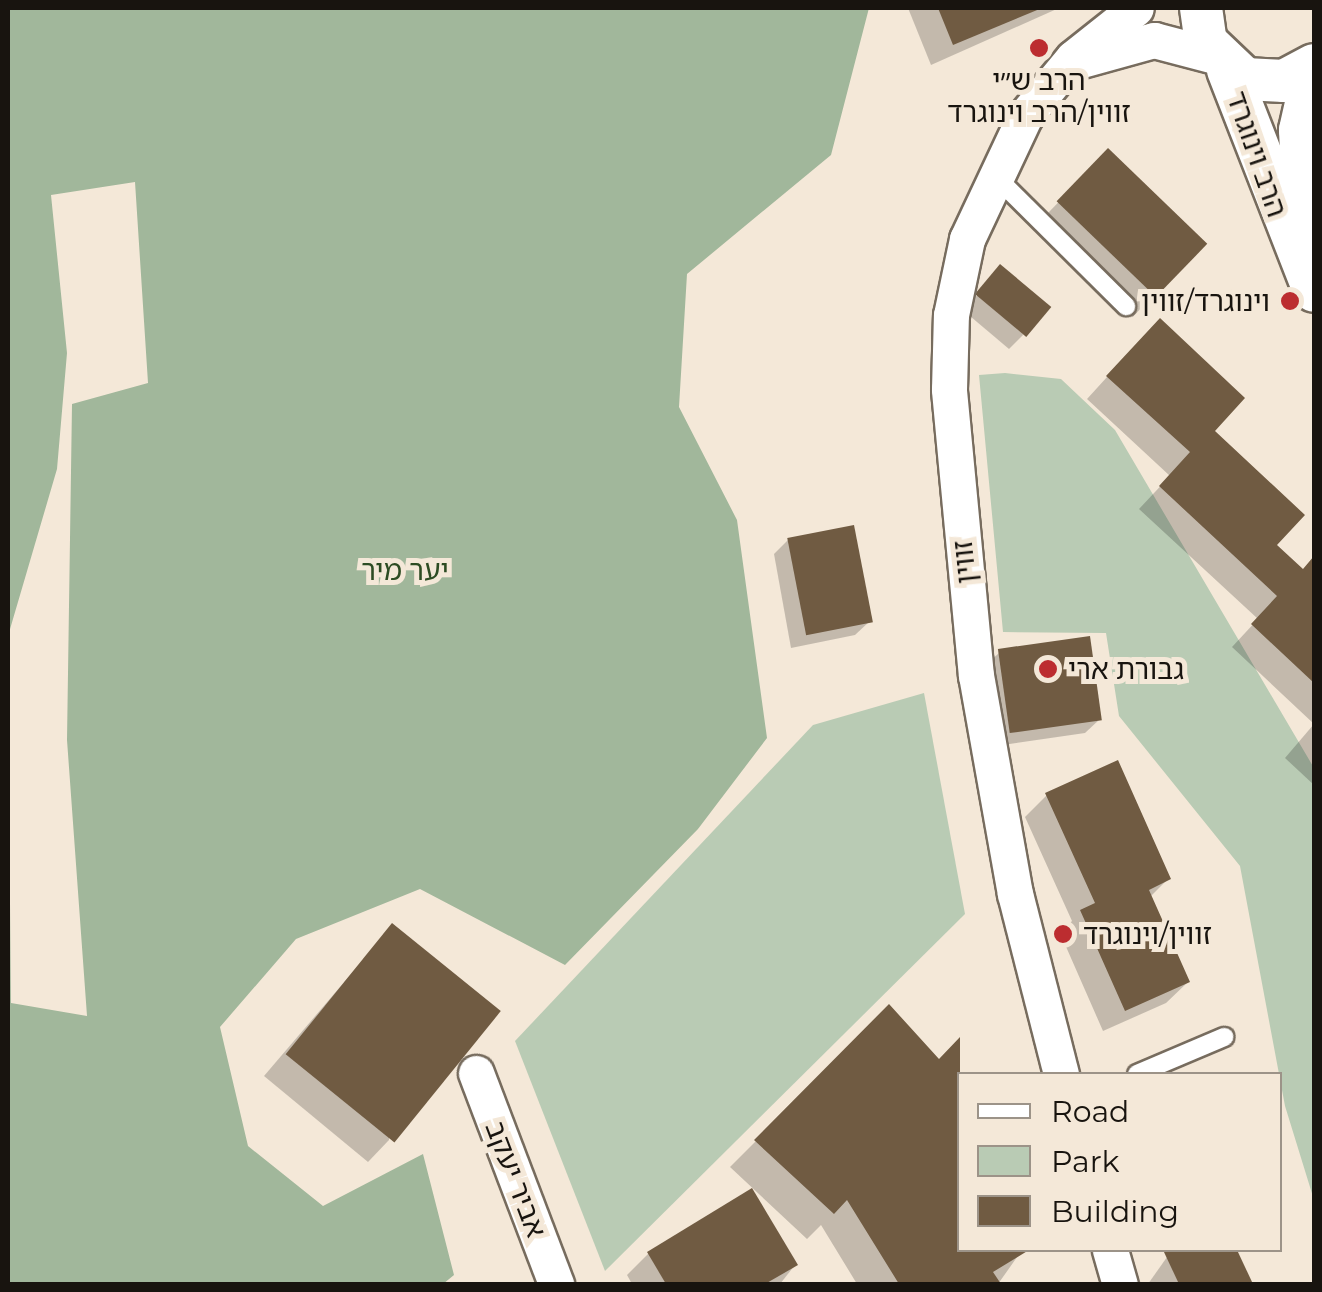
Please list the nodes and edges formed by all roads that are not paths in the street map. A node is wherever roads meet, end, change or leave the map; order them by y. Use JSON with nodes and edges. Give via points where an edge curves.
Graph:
{"nodes":[{"id":1,"x":1136,"y":8,"type":"edge"},
{"id":2,"x":1201,"y":8,"type":"edge"},
{"id":3,"x":1222,"y":63,"type":"junction"},
{"id":4,"x":1314,"y":66,"type":"edge"},
{"id":5,"x":1063,"y":69,"type":"junction"},
{"id":6,"x":992,"y":173,"type":"junction"},
{"id":7,"x":1314,"y":291,"type":"edge"},
{"id":8,"x":1126,"y":306,"type":"dead end"},
{"id":9,"x":1224,"y":1037,"type":"dead end"},
{"id":10,"x":1061,"y":1072,"type":"edge"},
{"id":11,"x":1141,"y":1072,"type":"edge"},
{"id":12,"x":476,"y":1073,"type":"dead end"},
{"id":13,"x":1111,"y":1252,"type":"edge"},
{"id":14,"x":556,"y":1284,"type":"edge"},
{"id":15,"x":1120,"y":1284,"type":"edge"}],
"edges":[{"from":1,"to":5,"type":"street","name":"זווין"},
{"from":2,"to":3,"type":"street","name":"הרב וינוגרד"},
{"from":3,"to":4,"type":"street","via":[[1264,83]]},
{"from":3,"to":5,"type":"street","via":[[1154,40]]},
{"from":3,"to":7,"type":"street","name":"הרב וינוגרד"},
{"from":4,"to":7,"type":"street","name":"הרב וינוגרד","via":[[1299,165]]},
{"from":5,"to":6,"type":"street","name":"זווין"},
{"from":6,"to":8,"type":"lane"},
{"from":6,"to":10,"type":"street","name":"זווין","via":[[952,314],[949,390],[976,676],[1015,894]]},
{"from":9,"to":11,"type":"lane"},
{"from":12,"to":14,"type":"street","name":"אביר יעקב"},
{"from":13,"to":15,"type":"street"}]}
